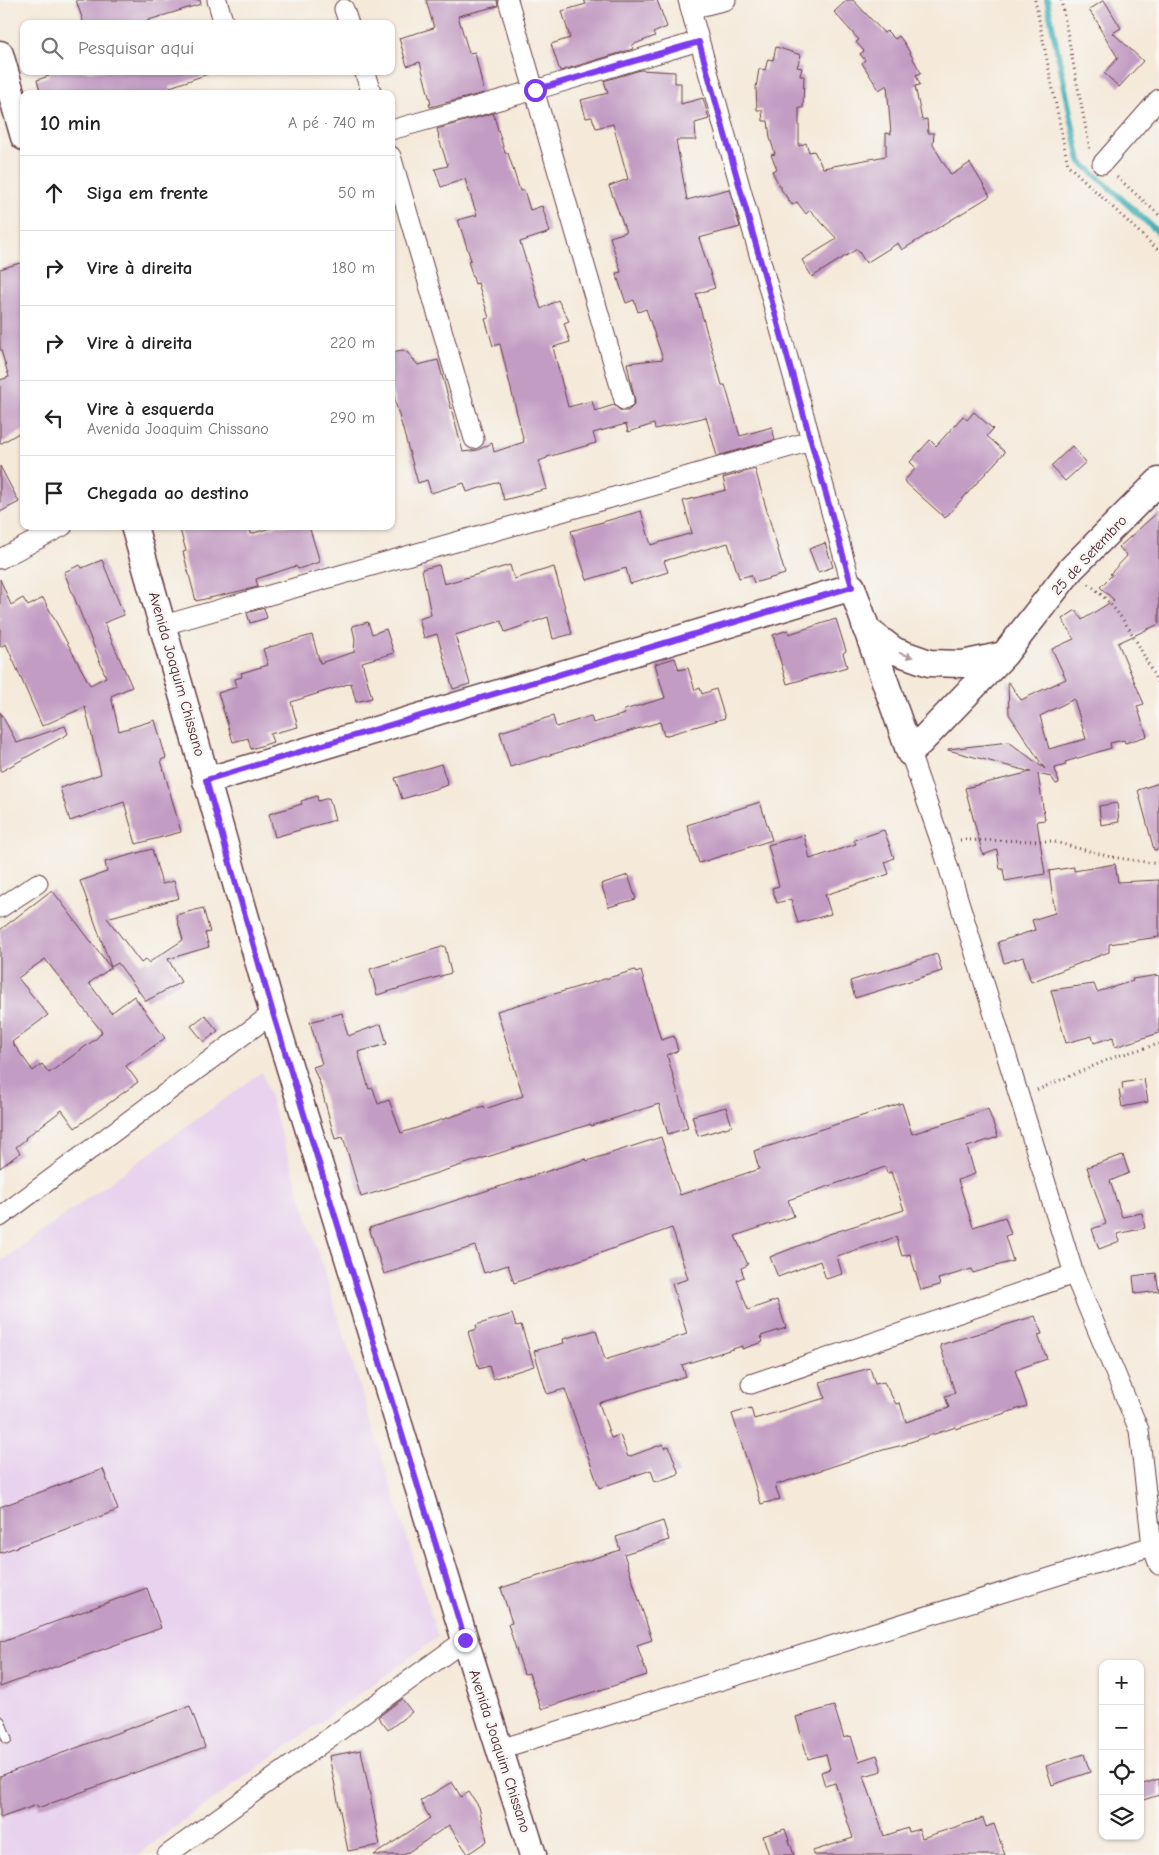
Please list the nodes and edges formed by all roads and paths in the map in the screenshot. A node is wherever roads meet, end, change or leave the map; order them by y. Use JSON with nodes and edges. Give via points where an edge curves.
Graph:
{"nodes":[{"id":1,"x":217,"y":0,"type":"edge"},
{"id":2,"x":508,"y":0,"type":"edge"},
{"id":3,"x":726,"y":0,"type":"edge"},
{"id":4,"x":1035,"y":0,"type":"edge"},
{"id":5,"x":1061,"y":0,"type":"edge"},
{"id":6,"x":689,"y":4,"type":"edge"},
{"id":7,"x":223,"y":20,"type":"edge"},
{"id":8,"x":699,"y":42,"type":"junction"},
{"id":9,"x":0,"y":54,"type":"edge"},
{"id":10,"x":365,"y":75,"type":"edge"},
{"id":11,"x":371,"y":90,"type":"edge"},
{"id":12,"x":535,"y":90,"type":"junction"},
{"id":13,"x":1159,"y":99,"type":"edge"},
{"id":14,"x":20,"y":124,"type":"edge"},
{"id":15,"x":395,"y":129,"type":"edge"},
{"id":16,"x":1102,"y":164,"type":"junction"},
{"id":17,"x":395,"y":170,"type":"edge"},
{"id":18,"x":1159,"y":215,"type":"edge"},
{"id":19,"x":1159,"y":251,"type":"edge"},
{"id":20,"x":624,"y":400,"type":"dead end"},
{"id":21,"x":474,"y":439,"type":"dead end"},
{"id":22,"x":811,"y":441,"type":"junction"},
{"id":23,"x":1159,"y":481,"type":"edge"},
{"id":24,"x":55,"y":530,"type":"edge"},
{"id":25,"x":135,"y":530,"type":"edge"},
{"id":26,"x":0,"y":559,"type":"edge"},
{"id":27,"x":1071,"y":569,"type":"junction"},
{"id":28,"x":852,"y":587,"type":"junction"},
{"id":29,"x":164,"y":625,"type":"junction"},
{"id":30,"x":866,"y":629,"type":"junction"},
{"id":31,"x":1004,"y":655,"type":"junction"},
{"id":32,"x":1159,"y":686,"type":"edge"},
{"id":33,"x":910,"y":753,"type":"junction"},
{"id":34,"x":206,"y":780,"type":"junction"},
{"id":35,"x":940,"y":840,"type":"junction"},
{"id":36,"x":1159,"y":864,"type":"edge"},
{"id":37,"x":38,"y":883,"type":"dead end"},
{"id":38,"x":0,"y":908,"type":"edge"},
{"id":39,"x":273,"y":1013,"type":"junction"},
{"id":40,"x":1159,"y":1044,"type":"edge"},
{"id":41,"x":1018,"y":1098,"type":"junction"},
{"id":42,"x":0,"y":1217,"type":"edge"},
{"id":43,"x":1074,"y":1274,"type":"junction"},
{"id":44,"x":751,"y":1384,"type":"dead end"},
{"id":45,"x":1152,"y":1546,"type":"junction"},
{"id":46,"x":1159,"y":1565,"type":"edge"},
{"id":47,"x":465,"y":1640,"type":"junction"},
{"id":48,"x":0,"y":1720,"type":"edge"},
{"id":49,"x":7,"y":1739,"type":"dead end"},
{"id":50,"x":500,"y":1749,"type":"junction"},
{"id":51,"x":167,"y":1855,"type":"edge"},
{"id":52,"x":533,"y":1855,"type":"edge"}],
"edges":[{"from":1,"to":7,"type":"street"},
{"from":2,"to":12,"type":"street"},
{"from":3,"to":6,"type":"street"},
{"from":4,"to":19,"type":"path","via":[[1068,165]]},
{"from":5,"to":16,"type":"path","via":[[1090,153]]},
{"from":6,"to":8,"type":"street"},
{"from":8,"to":12,"type":"street"},
{"from":8,"to":22,"type":"street"},
{"from":9,"to":14,"type":"street"},
{"from":10,"to":11,"type":"street"},
{"from":12,"to":15,"type":"street"},
{"from":12,"to":20,"type":"street"},
{"from":13,"to":16,"type":"street"},
{"from":16,"to":18,"type":"path"},
{"from":17,"to":21,"type":"street"},
{"from":22,"to":28,"type":"street"},
{"from":22,"to":29,"type":"street"},
{"from":23,"to":27,"type":"street","name":"25 de Setembro"},
{"from":24,"to":26,"type":"street"},
{"from":25,"to":29,"type":"street","name":"Avenida Joaquim Chissano"},
{"from":27,"to":31,"type":"street","name":"25 de Setembro"},
{"from":27,"to":32,"type":"path","via":[[1106,598],[1135,637]]},
{"from":28,"to":30,"type":"street"},
{"from":28,"to":34,"type":"street"},
{"from":29,"to":34,"type":"street","name":"Avenida Joaquim Chissano"},
{"from":30,"to":31,"type":"street","one_way":true,"via":[[895,652],[929,663],[963,664]]},
{"from":30,"to":33,"type":"street"},
{"from":31,"to":33,"type":"street","name":"25 de Setembro"},
{"from":33,"to":35,"type":"street"},
{"from":34,"to":39,"type":"street","name":"Avenida Joaquim Chissano"},
{"from":35,"to":36,"type":"path","via":[[1051,841],[1111,857]]},
{"from":35,"to":41,"type":"street"},
{"from":37,"to":38,"type":"street"},
{"from":39,"to":42,"type":"street"},
{"from":39,"to":47,"type":"street","name":"Avenida Joaquim Chissano"},
{"from":40,"to":41,"type":"path","via":[[1117,1056]]},
{"from":41,"to":43,"type":"street"},
{"from":43,"to":44,"type":"street"},
{"from":43,"to":45,"type":"street","via":[[1140,1430]]},
{"from":45,"to":46,"type":"street"},
{"from":45,"to":50,"type":"street"},
{"from":47,"to":50,"type":"street","name":"Avenida Joaquim Chissano"},
{"from":47,"to":51,"type":"street"},
{"from":48,"to":49,"type":"lane"},
{"from":50,"to":52,"type":"street","name":"Avenida Joaquim Chissano"}]}
